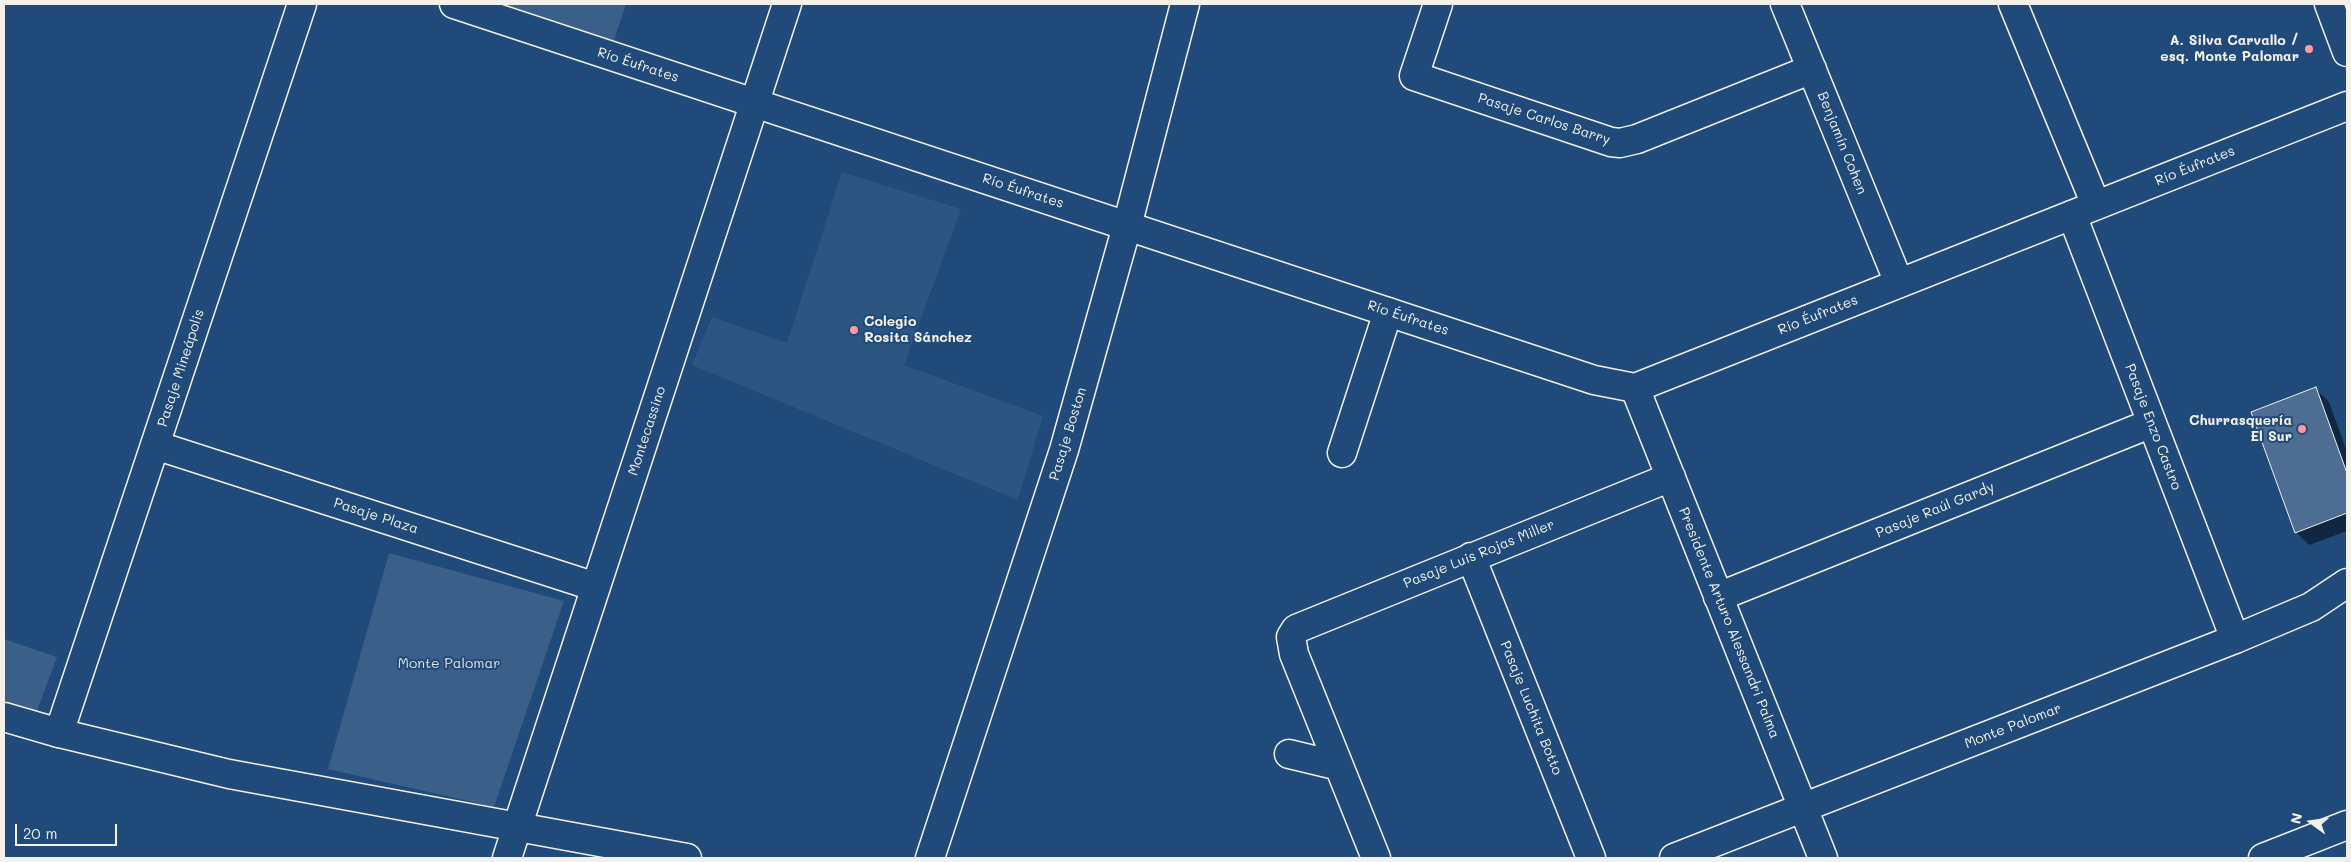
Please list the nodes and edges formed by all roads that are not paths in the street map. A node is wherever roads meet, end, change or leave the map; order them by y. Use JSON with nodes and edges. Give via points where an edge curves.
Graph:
{"nodes":[{"id":1,"x":302,"y":4,"type":"edge"},
{"id":2,"x":454,"y":4,"type":"edge"},
{"id":3,"x":787,"y":4,"type":"edge"},
{"id":4,"x":1185,"y":4,"type":"edge"},
{"id":5,"x":1438,"y":4,"type":"edge"},
{"id":6,"x":1785,"y":4,"type":"edge"},
{"id":7,"x":2013,"y":4,"type":"edge"},
{"id":8,"x":2329,"y":4,"type":"edge"},
{"id":9,"x":2347,"y":52,"type":"edge"},
{"id":10,"x":1812,"y":69,"type":"junction"},
{"id":11,"x":754,"y":103,"type":"junction"},
{"id":12,"x":2347,"y":106,"type":"edge"},
{"id":13,"x":2096,"y":205,"type":"junction"},
{"id":14,"x":2072,"y":215,"type":"junction"},
{"id":15,"x":1127,"y":226,"type":"junction"},
{"id":16,"x":1899,"y":283,"type":"junction"},
{"id":17,"x":1388,"y":312,"type":"junction"},
{"id":18,"x":1635,"y":388,"type":"junction"},
{"id":19,"x":2152,"y":423,"type":"junction"},
{"id":20,"x":155,"y":445,"type":"junction"},
{"id":21,"x":1342,"y":453,"type":"dead end"},
{"id":22,"x":1671,"y":477,"type":"junction"},
{"id":23,"x":1471,"y":557,"type":"junction"},
{"id":24,"x":2347,"y":583,"type":"edge"},
{"id":25,"x":596,"y":588,"type":"junction"},
{"id":26,"x":1718,"y":597,"type":"junction"},
{"id":27,"x":2235,"y":639,"type":"junction"},
{"id":28,"x":4,"y":716,"type":"edge"},
{"id":29,"x":59,"y":733,"type":"junction"},
{"id":30,"x":1288,"y":754,"type":"dead end"},
{"id":31,"x":1339,"y":766,"type":"junction"},
{"id":32,"x":1803,"y":808,"type":"junction"},
{"id":33,"x":2347,"y":825,"type":"edge"},
{"id":34,"x":518,"y":828,"type":"junction"},
{"id":35,"x":507,"y":858,"type":"edge"},
{"id":36,"x":687,"y":858,"type":"edge"},
{"id":37,"x":930,"y":858,"type":"edge"},
{"id":38,"x":1376,"y":858,"type":"edge"},
{"id":39,"x":1591,"y":858,"type":"edge"},
{"id":40,"x":1674,"y":858,"type":"edge"},
{"id":41,"x":1823,"y":858,"type":"edge"},
{"id":42,"x":2264,"y":858,"type":"edge"}],
"edges":[{"from":1,"to":20,"type":"street","name":"Pasaje Mineápolis"},
{"from":2,"to":11,"type":"street","name":"Río Éufrates"},
{"from":3,"to":11,"type":"street","name":"Montecassino"},
{"from":4,"to":15,"type":"street","name":"Pasaje Boston"},
{"from":5,"to":10,"type":"street","name":"Pasaje Carlos Barry","via":[[1414,76],[1620,143]]},
{"from":6,"to":10,"type":"street","name":"Benjamín Cohen"},
{"from":7,"to":13,"type":"street"},
{"from":8,"to":9,"type":"street"},
{"from":10,"to":16,"type":"street","name":"Benjamín Cohen"},
{"from":11,"to":15,"type":"street","name":"Río Éufrates"},
{"from":11,"to":25,"type":"street","name":"Montecassino"},
{"from":12,"to":13,"type":"street","name":"Río Éufrates"},
{"from":13,"to":14,"type":"street","name":"Río Éufrates"},
{"from":14,"to":16,"type":"street","name":"Río Éufrates"},
{"from":14,"to":19,"type":"street","name":"Pasaje Enzo Castro"},
{"from":15,"to":17,"type":"street","name":"Río Éufrates"},
{"from":15,"to":37,"type":"street","name":"Pasaje Boston","via":[[1064,450]]},
{"from":16,"to":18,"type":"street","name":"Río Éufrates"},
{"from":17,"to":18,"type":"street","name":"Río Éufrates","via":[[1594,380]]},
{"from":17,"to":21,"type":"street"},
{"from":18,"to":22,"type":"street","name":"Presidente Arturo Alessandri Palma"},
{"from":19,"to":26,"type":"street","name":"Pasaje Raúl Gardy"},
{"from":19,"to":27,"type":"street","name":"Pasaje Enzo Castro"},
{"from":20,"to":25,"type":"street","name":"Pasaje Plaza"},
{"from":20,"to":29,"type":"street","name":"Pasaje Mineápolis"},
{"from":22,"to":23,"type":"street","name":"Pasaje Luis Rojas Miller"},
{"from":22,"to":26,"type":"street","name":"Presidente Arturo Alessandri Palma"},
{"from":23,"to":31,"type":"street","name":"Pasaje Luis Rojas Miller","via":[[1296,629],[1291,637],[1291,646]]},
{"from":23,"to":39,"type":"street","name":"Pasaje Luchita Botto"},
{"from":24,"to":27,"type":"street","name":"Monte Palomar","via":[[2311,606]]},
{"from":25,"to":34,"type":"street","name":"Montecassino"},
{"from":26,"to":32,"type":"street","name":"Presidente Arturo Alessandri Palma"},
{"from":27,"to":32,"type":"street","name":"Monte Palomar"},
{"from":28,"to":29,"type":"street"},
{"from":29,"to":34,"type":"street","via":[[229,774]]},
{"from":30,"to":31,"type":"street"},
{"from":31,"to":38,"type":"street"},
{"from":32,"to":40,"type":"street","name":"Monte Palomar"},
{"from":32,"to":41,"type":"street","name":"Presidente Arturo Alessandri Palma"},
{"from":33,"to":42,"type":"street"},
{"from":34,"to":35,"type":"street","name":"Montecassino"},
{"from":34,"to":36,"type":"street"}]}
